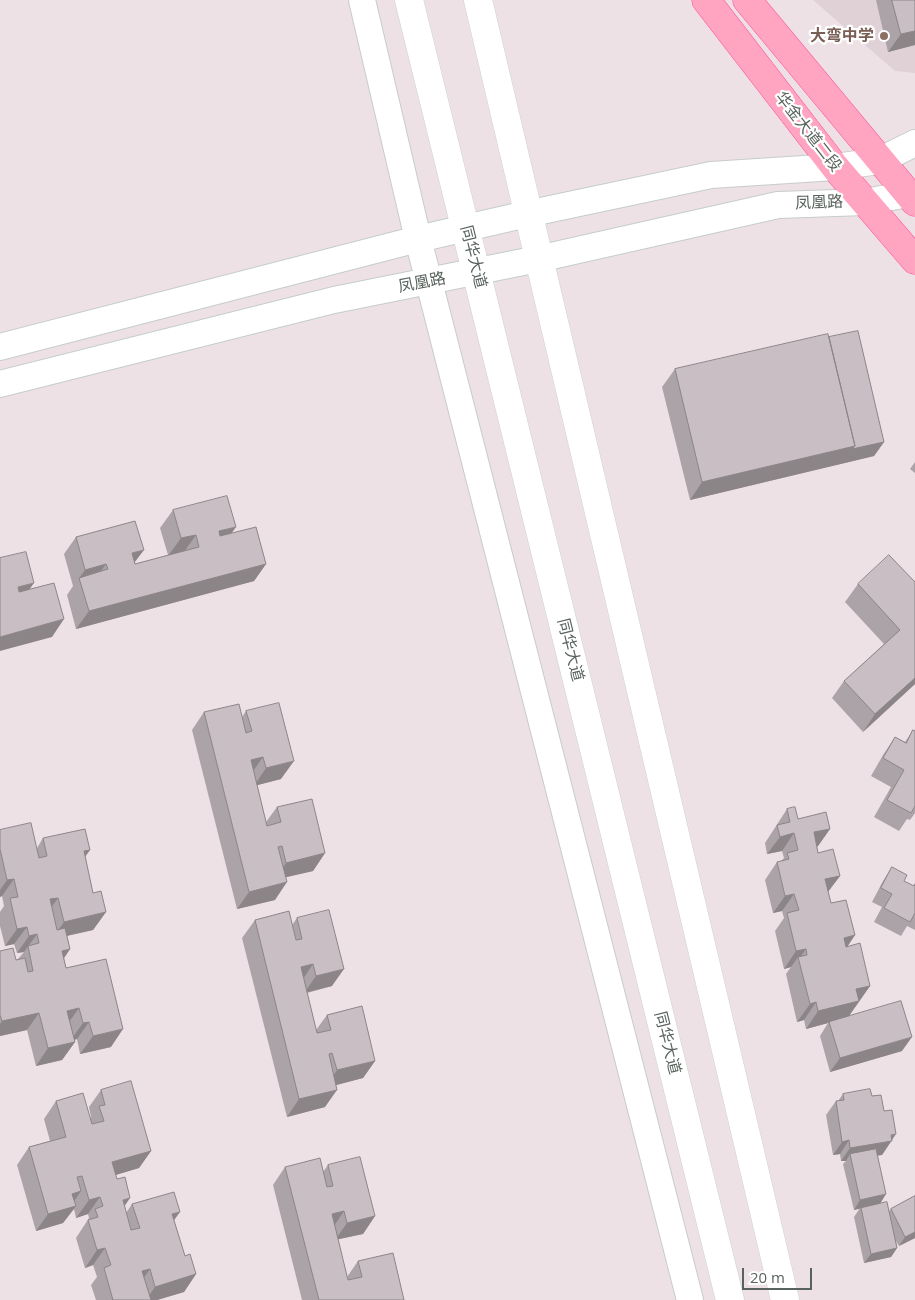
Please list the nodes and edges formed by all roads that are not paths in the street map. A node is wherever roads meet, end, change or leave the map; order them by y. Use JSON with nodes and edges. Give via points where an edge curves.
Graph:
{"nodes":[{"id":1,"x":362,"y":0,"type":"edge"},
{"id":2,"x":409,"y":0,"type":"edge"},
{"id":3,"x":478,"y":0,"type":"edge"},
{"id":4,"x":706,"y":0,"type":"edge"},
{"id":5,"x":747,"y":0,"type":"edge"},
{"id":6,"x":915,"y":144,"type":"edge"},
{"id":7,"x":879,"y":161,"type":"junction"},
{"id":8,"x":835,"y":167,"type":"junction"},
{"id":9,"x":911,"y":198,"type":"edge"},
{"id":10,"x":865,"y":202,"type":"junction"},
{"id":11,"x":527,"y":214,"type":"junction"},
{"id":12,"x":466,"y":228,"type":"junction"},
{"id":13,"x":418,"y":239,"type":"junction"},
{"id":14,"x":538,"y":259,"type":"junction"},
{"id":15,"x":915,"y":260,"type":"edge"},
{"id":16,"x":0,"y":347,"type":"edge"},
{"id":17,"x":0,"y":384,"type":"edge"},
{"id":18,"x":690,"y":1300,"type":"edge"},
{"id":19,"x":730,"y":1300,"type":"edge"},
{"id":20,"x":785,"y":1300,"type":"edge"}],
"edges":[{"from":1,"to":13,"type":"street"},
{"from":2,"to":12,"type":"main road","name":"同华大道"},
{"from":3,"to":11,"type":"main road"},
{"from":4,"to":8,"type":"main road","name":"华金大道二段"},
{"from":5,"to":7,"type":"main road"},
{"from":6,"to":7,"type":"street"},
{"from":7,"to":8,"type":"street"},
{"from":7,"to":9,"type":"main road"},
{"from":8,"to":10,"type":"main road","name":"华金大道二段"},
{"from":8,"to":11,"type":"street","via":[[711,174]]},
{"from":9,"to":10,"type":"street","name":"凤凰路"},
{"from":10,"to":14,"type":"street","name":"凤凰路","via":[[778,205]]},
{"from":10,"to":15,"type":"main road","name":"华金大道二段"},
{"from":11,"to":12,"type":"street"},
{"from":11,"to":14,"type":"main road"},
{"from":12,"to":13,"type":"street"},
{"from":12,"to":19,"type":"main road","name":"同华大道"},
{"from":13,"to":16,"type":"street"},
{"from":13,"to":18,"type":"street"},
{"from":14,"to":17,"type":"street","name":"凤凰路","via":[[334,300]]},
{"from":14,"to":20,"type":"main road"}]}
